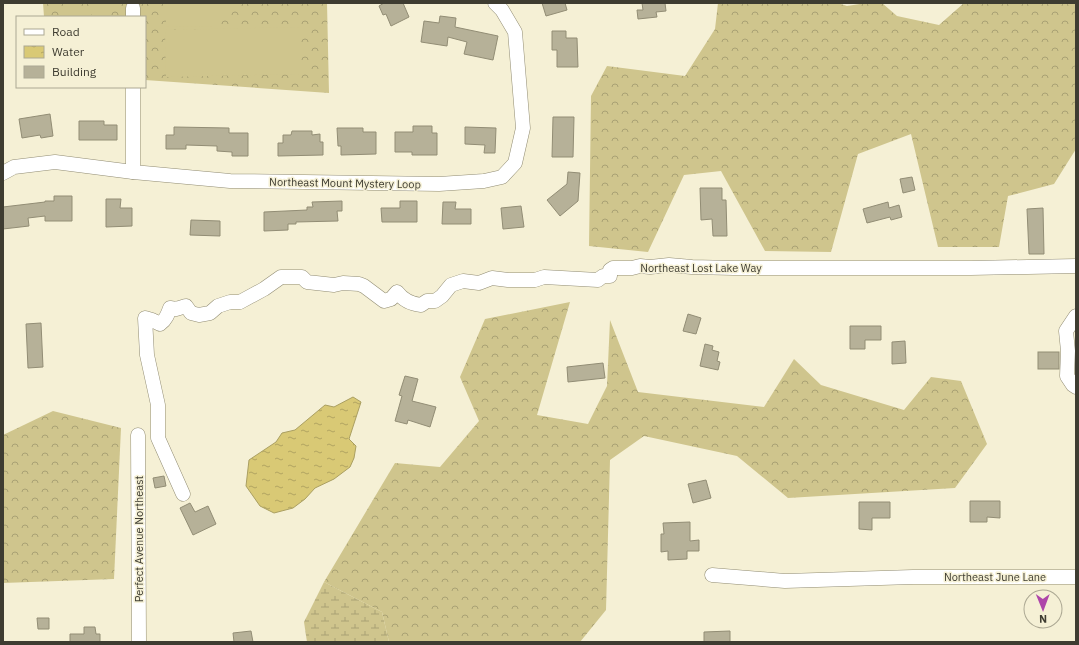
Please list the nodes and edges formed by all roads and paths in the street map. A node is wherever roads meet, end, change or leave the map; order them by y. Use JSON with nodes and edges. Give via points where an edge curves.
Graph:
{"nodes":[{"id":1,"x":495,"y":3,"type":"edge"},
{"id":2,"x":133,"y":88,"type":"edge"},
{"id":3,"x":133,"y":172,"type":"junction"},
{"id":4,"x":3,"y":173,"type":"edge"},
{"id":5,"x":1076,"y":266,"type":"edge"},
{"id":6,"x":1076,"y":316,"type":"edge"},
{"id":7,"x":1076,"y":387,"type":"edge"},
{"id":8,"x":138,"y":435,"type":"dead end"},
{"id":9,"x":183,"y":494,"type":"dead end"},
{"id":10,"x":712,"y":575,"type":"dead end"},
{"id":11,"x":1076,"y":577,"type":"edge"},
{"id":12,"x":139,"y":642,"type":"edge"}],
"edges":[{"from":1,"to":3,"type":"street","name":"Northeast Mount Mystery Loop","via":[[515,32],[523,128],[515,163],[502,177],[439,184],[230,181]]},
{"from":2,"to":3,"type":"street"},
{"from":3,"to":4,"type":"street","name":"Northeast Mount Mystery Loop","via":[[55,162],[14,167]]},
{"from":5,"to":9,"type":"street","name":"Northeast Lost Lake Way","via":[[640,266],[613,268],[610,270],[610,276],[603,276],[598,280],[544,277],[536,280],[492,278],[479,283],[463,281],[451,285],[435,301],[427,301],[421,305],[403,299],[397,292],[391,299],[384,301],[359,284],[334,285],[307,282],[302,277],[281,277],[240,302],[230,302],[210,312],[200,315],[191,313],[186,306],[170,308],[160,324],[145,318],[147,355],[158,405],[158,438]]},
{"from":6,"to":7,"type":"street","via":[[1066,331],[1067,376]]},
{"from":8,"to":12,"type":"street","name":"Perfect Avenue Northeast"},
{"from":10,"to":11,"type":"street","name":"Northeast June Lane","via":[[785,581],[913,577]]}]}
